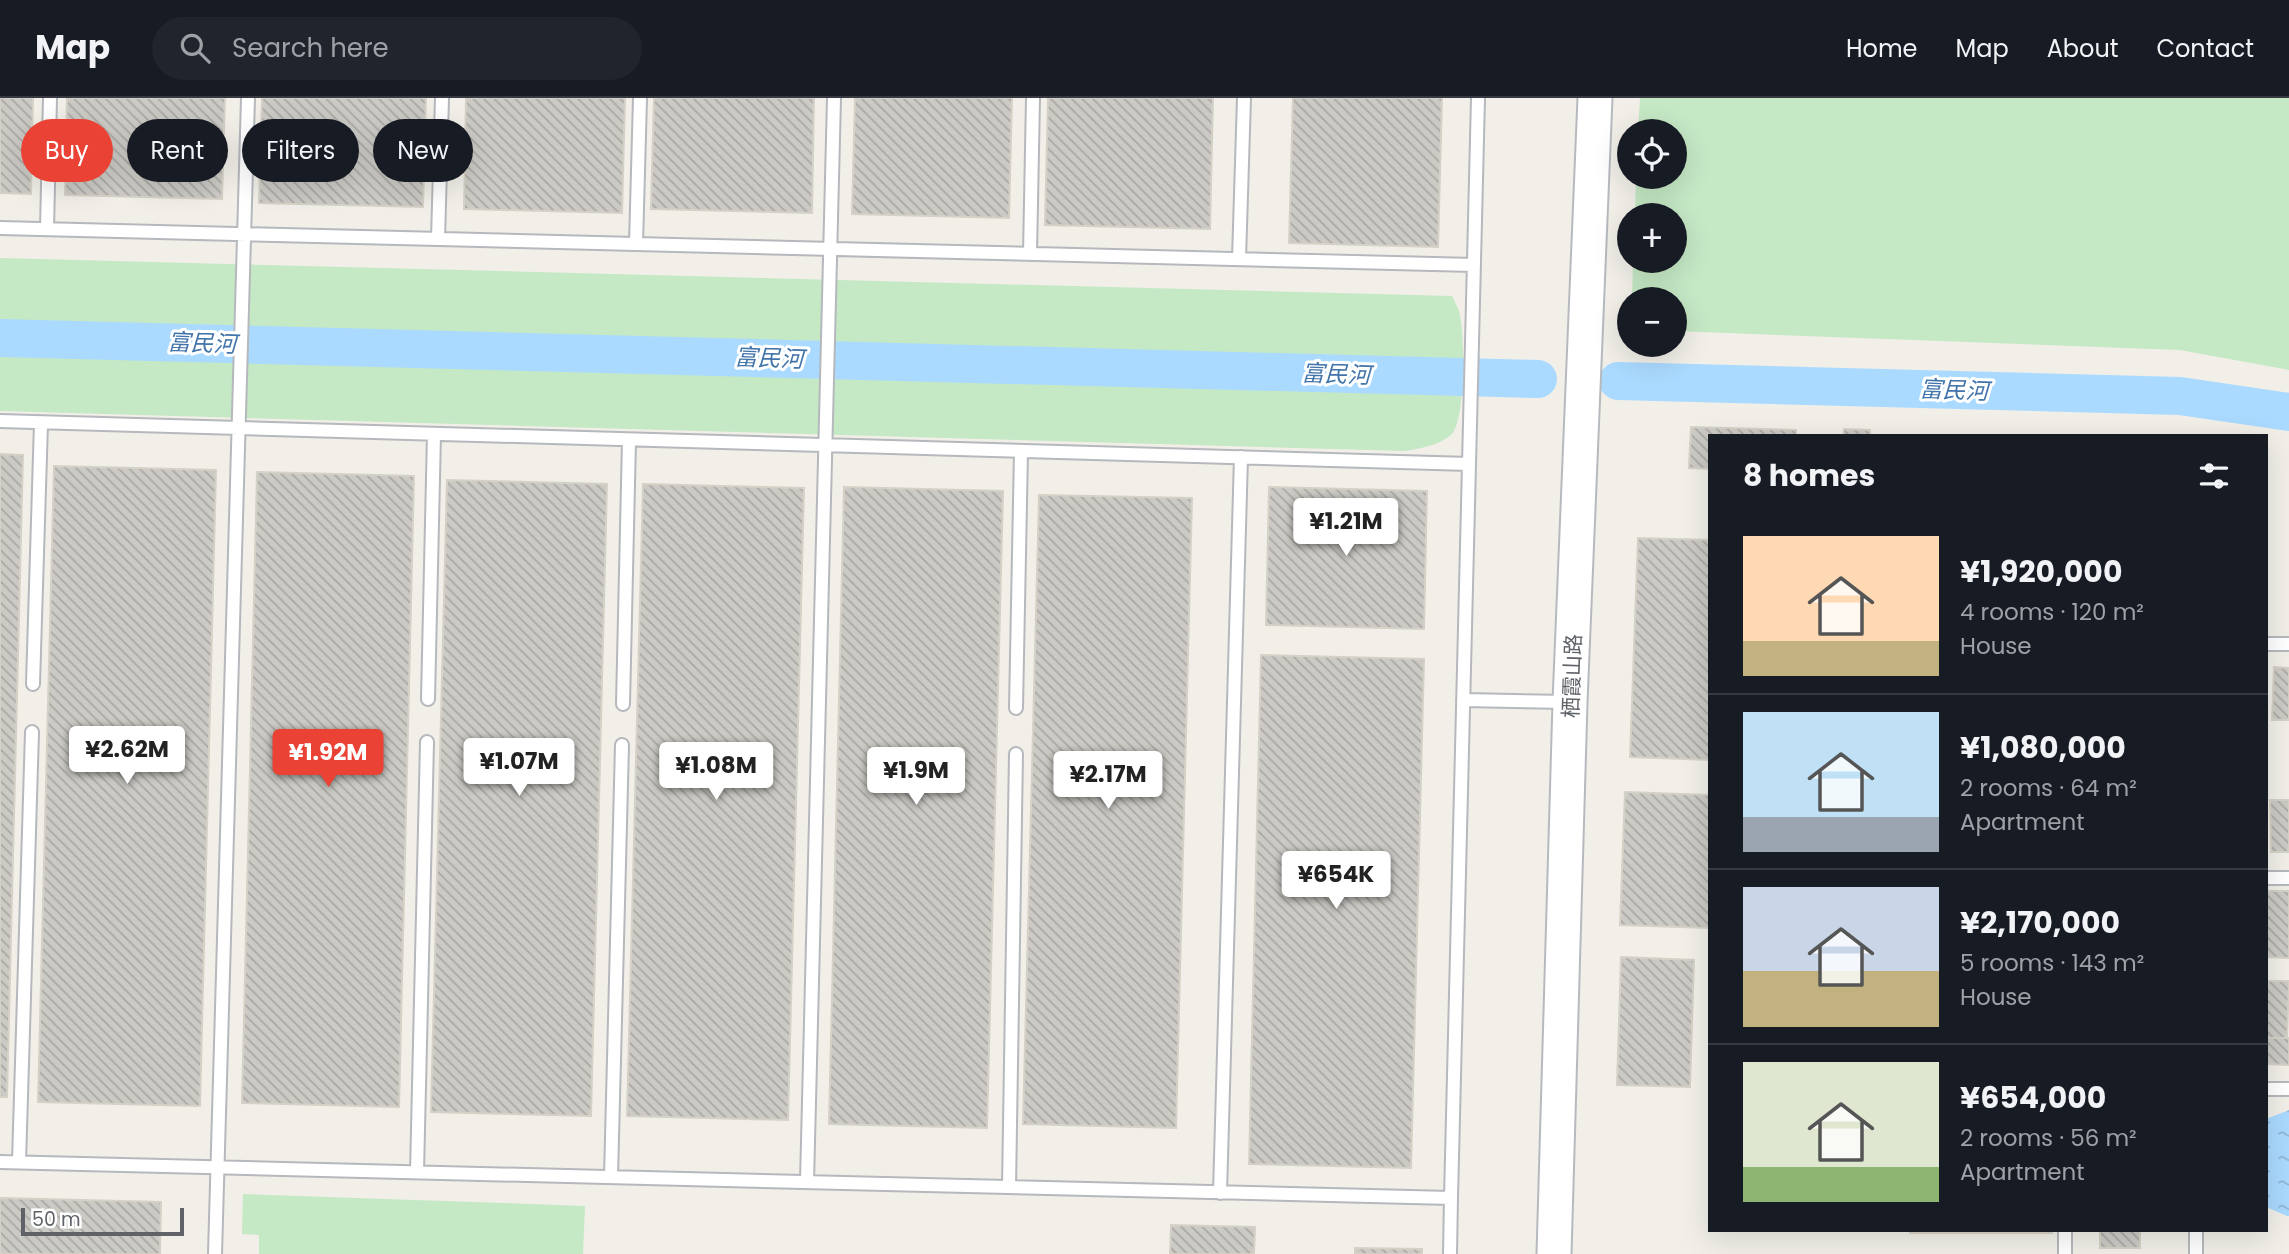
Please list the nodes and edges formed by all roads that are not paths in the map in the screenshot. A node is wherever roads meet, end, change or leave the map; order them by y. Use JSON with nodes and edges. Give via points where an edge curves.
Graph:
{"nodes":[{"id":1,"x":50,"y":98,"type":"edge"},
{"id":2,"x":248,"y":98,"type":"edge"},
{"id":3,"x":442,"y":98,"type":"edge"},
{"id":4,"x":640,"y":98,"type":"edge"},
{"id":5,"x":834,"y":98,"type":"edge"},
{"id":6,"x":1033,"y":98,"type":"edge"},
{"id":7,"x":1244,"y":98,"type":"edge"},
{"id":8,"x":1478,"y":98,"type":"edge"},
{"id":9,"x":1595,"y":98,"type":"edge"},
{"id":10,"x":0,"y":228,"type":"edge"},
{"id":11,"x":47,"y":229,"type":"junction"},
{"id":12,"x":244,"y":234,"type":"junction"},
{"id":13,"x":438,"y":239,"type":"junction"},
{"id":14,"x":636,"y":244,"type":"junction"},
{"id":15,"x":830,"y":249,"type":"junction"},
{"id":16,"x":1030,"y":254,"type":"junction"},
{"id":17,"x":1239,"y":259,"type":"junction"},
{"id":18,"x":1474,"y":265,"type":"junction"},
{"id":19,"x":0,"y":421,"type":"edge"},
{"id":20,"x":41,"y":423,"type":"junction"},
{"id":21,"x":238,"y":428,"type":"junction"},
{"id":22,"x":433,"y":434,"type":"junction"},
{"id":23,"x":629,"y":440,"type":"junction"},
{"id":24,"x":826,"y":445,"type":"junction"},
{"id":25,"x":1021,"y":451,"type":"junction"},
{"id":26,"x":1241,"y":457,"type":"junction"},
{"id":27,"x":1469,"y":464,"type":"junction"},
{"id":28,"x":2268,"y":644,"type":"edge"},
{"id":29,"x":2289,"y":644,"type":"edge"},
{"id":30,"x":33,"y":684,"type":"dead end"},
{"id":31,"x":428,"y":699,"type":"dead end"},
{"id":32,"x":1463,"y":700,"type":"junction"},
{"id":33,"x":1570,"y":702,"type":"junction"},
{"id":34,"x":623,"y":704,"type":"dead end"},
{"id":35,"x":1016,"y":708,"type":"dead end"},
{"id":36,"x":32,"y":732,"type":"dead end"},
{"id":37,"x":427,"y":742,"type":"dead end"},
{"id":38,"x":622,"y":745,"type":"dead end"},
{"id":39,"x":1016,"y":754,"type":"dead end"},
{"id":40,"x":2268,"y":878,"type":"edge"},
{"id":41,"x":2289,"y":878,"type":"edge"},
{"id":42,"x":2268,"y":1089,"type":"edge"},
{"id":43,"x":2289,"y":1089,"type":"edge"},
{"id":44,"x":0,"y":1162,"type":"edge"},
{"id":45,"x":19,"y":1162,"type":"junction"},
{"id":46,"x":218,"y":1167,"type":"junction"},
{"id":47,"x":417,"y":1172,"type":"junction"},
{"id":48,"x":611,"y":1177,"type":"junction"},
{"id":49,"x":807,"y":1182,"type":"junction"},
{"id":50,"x":1009,"y":1187,"type":"junction"},
{"id":51,"x":1220,"y":1193,"type":"junction"},
{"id":52,"x":1451,"y":1198,"type":"junction"},
{"id":53,"x":2065,"y":1232,"type":"edge"},
{"id":54,"x":2196,"y":1232,"type":"edge"},
{"id":55,"x":215,"y":1254,"type":"edge"},
{"id":56,"x":1450,"y":1254,"type":"edge"},
{"id":57,"x":1554,"y":1254,"type":"edge"},
{"id":58,"x":2064,"y":1254,"type":"edge"},
{"id":59,"x":2196,"y":1254,"type":"edge"}],
"edges":[{"from":1,"to":11,"type":"lane"},
{"from":2,"to":12,"type":"lane"},
{"from":3,"to":13,"type":"lane"},
{"from":4,"to":14,"type":"lane"},
{"from":5,"to":15,"type":"lane"},
{"from":6,"to":16,"type":"lane"},
{"from":7,"to":17,"type":"lane"},
{"from":8,"to":18,"type":"lane"},
{"from":9,"to":33,"type":"street","name":"栖霞山路"},
{"from":10,"to":11,"type":"lane"},
{"from":11,"to":12,"type":"lane"},
{"from":12,"to":13,"type":"lane"},
{"from":12,"to":21,"type":"lane"},
{"from":13,"to":14,"type":"lane"},
{"from":14,"to":15,"type":"lane"},
{"from":15,"to":16,"type":"lane"},
{"from":15,"to":24,"type":"lane"},
{"from":16,"to":17,"type":"lane"},
{"from":17,"to":18,"type":"lane"},
{"from":18,"to":27,"type":"lane"},
{"from":19,"to":20,"type":"lane"},
{"from":20,"to":21,"type":"lane"},
{"from":20,"to":30,"type":"lane"},
{"from":21,"to":22,"type":"lane"},
{"from":21,"to":46,"type":"lane"},
{"from":22,"to":23,"type":"lane"},
{"from":22,"to":31,"type":"lane"},
{"from":23,"to":24,"type":"lane"},
{"from":23,"to":34,"type":"lane"},
{"from":24,"to":25,"type":"lane"},
{"from":24,"to":49,"type":"lane"},
{"from":25,"to":26,"type":"lane"},
{"from":25,"to":35,"type":"lane"},
{"from":26,"to":27,"type":"lane"},
{"from":26,"to":51,"type":"lane"},
{"from":27,"to":32,"type":"lane"},
{"from":28,"to":29,"type":"lane"},
{"from":32,"to":33,"type":"lane"},
{"from":32,"to":52,"type":"lane"},
{"from":33,"to":57,"type":"street","name":"栖霞山路"},
{"from":36,"to":45,"type":"lane"},
{"from":37,"to":47,"type":"lane"},
{"from":38,"to":48,"type":"lane"},
{"from":39,"to":50,"type":"lane"},
{"from":40,"to":41,"type":"lane"},
{"from":42,"to":43,"type":"lane"},
{"from":44,"to":45,"type":"lane"},
{"from":45,"to":46,"type":"lane"},
{"from":46,"to":47,"type":"lane"},
{"from":46,"to":55,"type":"lane"},
{"from":47,"to":48,"type":"lane"},
{"from":48,"to":49,"type":"lane"},
{"from":49,"to":50,"type":"lane"},
{"from":50,"to":51,"type":"lane"},
{"from":51,"to":52,"type":"lane"},
{"from":52,"to":56,"type":"lane"},
{"from":53,"to":58,"type":"lane"},
{"from":54,"to":59,"type":"lane"}]}
